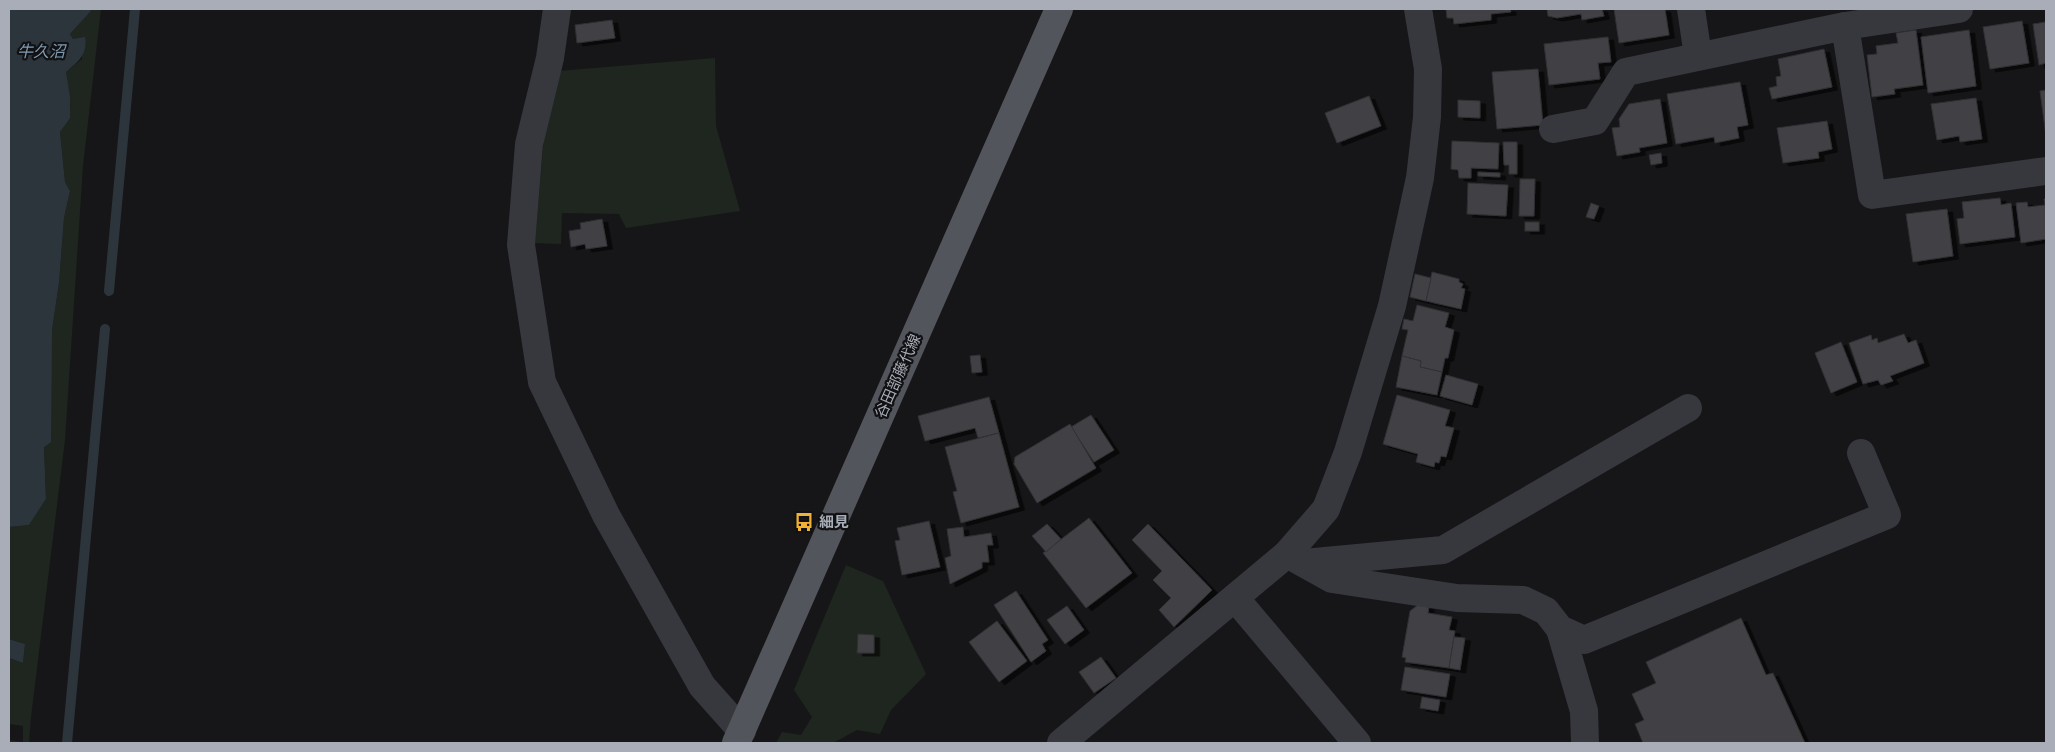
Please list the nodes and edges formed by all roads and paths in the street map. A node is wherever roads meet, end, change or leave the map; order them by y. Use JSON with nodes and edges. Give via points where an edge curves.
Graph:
{"nodes":[{"id":1,"x":557,"y":9,"type":"edge"},
{"id":2,"x":1059,"y":9,"type":"edge"},
{"id":3,"x":1418,"y":9,"type":"edge"},
{"id":4,"x":1691,"y":9,"type":"edge"},
{"id":5,"x":1959,"y":9,"type":"edge"},
{"id":6,"x":1845,"y":26,"type":"junction"},
{"id":7,"x":1698,"y":56,"type":"junction"},
{"id":8,"x":1553,"y":129,"type":"dead end"},
{"id":9,"x":2046,"y":171,"type":"edge"},
{"id":10,"x":1688,"y":408,"type":"dead end"},
{"id":11,"x":1861,"y":453,"type":"dead end"},
{"id":12,"x":1295,"y":559,"type":"junction"},
{"id":13,"x":1235,"y":598,"type":"junction"},
{"id":14,"x":1560,"y":629,"type":"junction"},
{"id":15,"x":739,"y":737,"type":"edge"},
{"id":16,"x":1061,"y":743,"type":"edge"},
{"id":17,"x":1357,"y":743,"type":"edge"},
{"id":18,"x":1584,"y":743,"type":"edge"}],
"edges":[{"from":1,"to":15,"type":"street","via":[[550,58],[529,144],[521,245],[542,382],[606,514],[702,686]]},
{"from":2,"to":15,"type":"main road","name":"谷田部藤代線"},
{"from":3,"to":12,"type":"street","via":[[1428,69],[1427,118],[1420,178],[1392,306],[1348,452],[1326,509]]},
{"from":4,"to":7,"type":"street"},
{"from":5,"to":6,"type":"street"},
{"from":6,"to":7,"type":"street"},
{"from":6,"to":9,"type":"street","via":[[1872,195]]},
{"from":7,"to":8,"type":"street","via":[[1626,72],[1595,121]]},
{"from":10,"to":12,"type":"street","via":[[1443,550]]},
{"from":11,"to":14,"type":"street","via":[[1887,515],[1584,640]]},
{"from":12,"to":13,"type":"street"},
{"from":12,"to":14,"type":"street","via":[[1332,579],[1456,598],[1523,600],[1546,610]]},
{"from":13,"to":16,"type":"street"},
{"from":13,"to":17,"type":"street"},
{"from":14,"to":18,"type":"street","via":[[1584,711]]}]}
